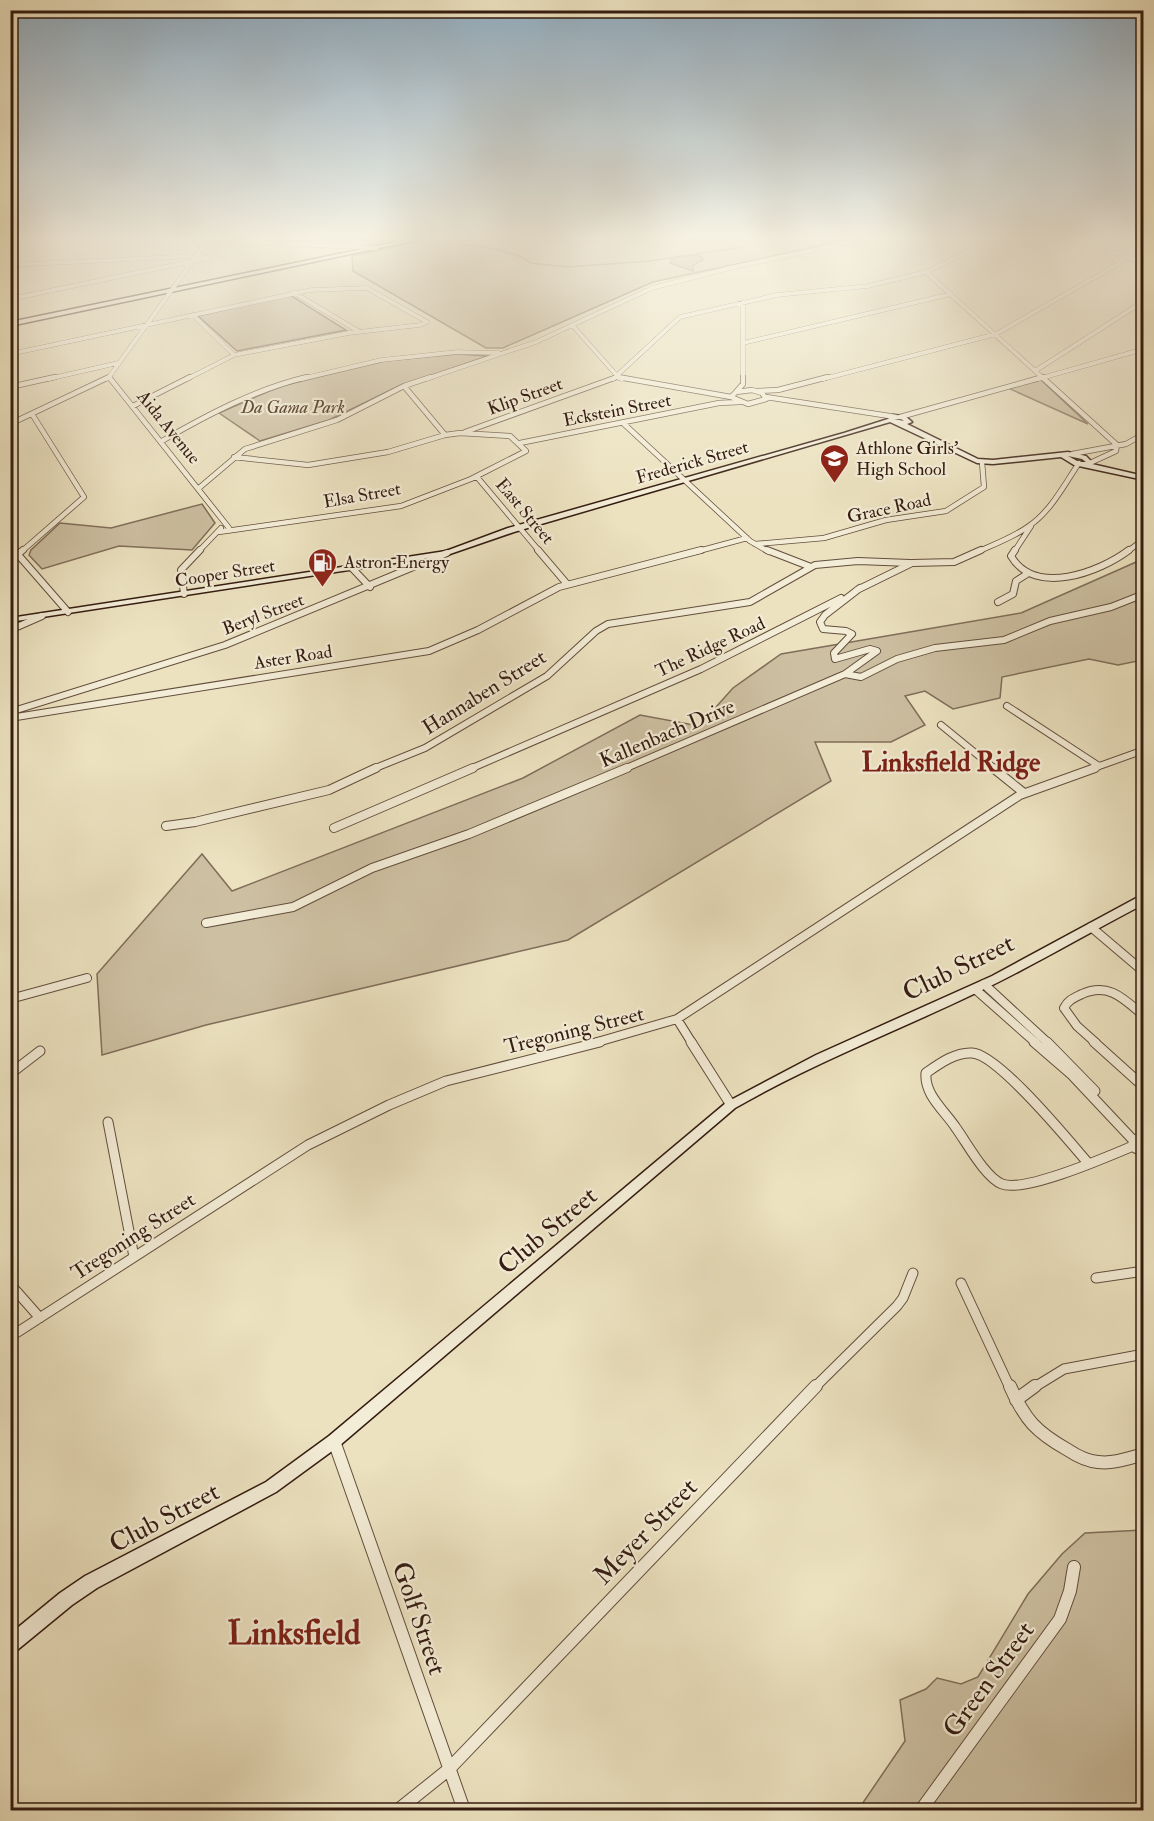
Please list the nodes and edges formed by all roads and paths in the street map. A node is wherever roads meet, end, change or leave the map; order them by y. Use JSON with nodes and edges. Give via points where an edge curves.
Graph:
{"nodes":[{"id":1,"x":148,"y":325,"type":"joint"},
{"id":2,"x":202,"y":325,"type":"edge"},
{"id":3,"x":347,"y":325,"type":"edge"},
{"id":4,"x":420,"y":325,"type":"edge"},
{"id":5,"x":669,"y":325,"type":"edge"},
{"id":6,"x":743,"y":325,"type":"edge"},
{"id":7,"x":819,"y":325,"type":"edge"},
{"id":8,"x":986,"y":325,"type":"edge"},
{"id":9,"x":1012,"y":325,"type":"edge"},
{"id":10,"x":1106,"y":325,"type":"edge"},
{"id":11,"x":573,"y":326,"type":"joint"},
{"id":12,"x":358,"y":332,"type":"junction"},
{"id":13,"x":996,"y":334,"type":"junction"},
{"id":14,"x":743,"y":343,"type":"junction"},
{"id":15,"x":1143,"y":349,"type":"edge"},
{"id":16,"x":10,"y":354,"type":"edge"},
{"id":17,"x":503,"y":354,"type":"junction"},
{"id":18,"x":234,"y":355,"type":"junction"},
{"id":19,"x":118,"y":363,"type":"junction"},
{"id":20,"x":1035,"y":371,"type":"junction"},
{"id":21,"x":110,"y":377,"type":"junction"},
{"id":22,"x":617,"y":377,"type":"junction"},
{"id":23,"x":1042,"y":378,"type":"junction"},
{"id":24,"x":743,"y":384,"type":"junction"},
{"id":25,"x":404,"y":386,"type":"junction"},
{"id":26,"x":10,"y":387,"type":"edge"},
{"id":27,"x":778,"y":390,"type":"junction"},
{"id":28,"x":754,"y":391,"type":"junction"},
{"id":29,"x":734,"y":395,"type":"junction"},
{"id":30,"x":766,"y":397,"type":"junction"},
{"id":31,"x":740,"y":402,"type":"junction"},
{"id":32,"x":761,"y":402,"type":"junction"},
{"id":33,"x":790,"y":403,"type":"junction"},
{"id":34,"x":719,"y":404,"type":"junction"},
{"id":35,"x":133,"y":406,"type":"junction"},
{"id":36,"x":32,"y":414,"type":"junction"},
{"id":37,"x":898,"y":421,"type":"junction"},
{"id":38,"x":623,"y":423,"type":"junction"},
{"id":39,"x":10,"y":424,"type":"edge"},
{"id":40,"x":460,"y":433,"type":"junction"},
{"id":41,"x":1143,"y":434,"type":"edge"},
{"id":42,"x":445,"y":435,"type":"junction"},
{"id":43,"x":162,"y":441,"type":"junction"},
{"id":44,"x":520,"y":443,"type":"junction"},
{"id":45,"x":1118,"y":447,"type":"junction"},
{"id":46,"x":1070,"y":456,"type":"junction"},
{"id":47,"x":234,"y":457,"type":"junction"},
{"id":48,"x":982,"y":462,"type":"junction"},
{"id":49,"x":1084,"y":465,"type":"junction"},
{"id":50,"x":477,"y":477,"type":"junction"},
{"id":51,"x":1143,"y":478,"type":"edge"},
{"id":52,"x":685,"y":479,"type":"junction"},
{"id":53,"x":199,"y":488,"type":"junction"},
{"id":54,"x":225,"y":521,"type":"junction"},
{"id":55,"x":1031,"y":525,"type":"junction"},
{"id":56,"x":520,"y":527,"type":"junction"},
{"id":57,"x":228,"y":529,"type":"junction"},
{"id":58,"x":220,"y":530,"type":"junction"},
{"id":59,"x":747,"y":538,"type":"junction"},
{"id":60,"x":1143,"y":539,"type":"edge"},
{"id":61,"x":207,"y":544,"type":"junction"},
{"id":62,"x":755,"y":544,"type":"junction"},
{"id":63,"x":10,"y":546,"type":"edge"},
{"id":64,"x":447,"y":553,"type":"junction"},
{"id":65,"x":18,"y":554,"type":"junction"},
{"id":66,"x":912,"y":563,"type":"junction"},
{"id":67,"x":811,"y":567,"type":"junction"},
{"id":68,"x":352,"y":568,"type":"junction"},
{"id":69,"x":1028,"y":574,"type":"junction"},
{"id":70,"x":567,"y":585,"type":"junction"},
{"id":71,"x":370,"y":587,"type":"junction"},
{"id":72,"x":860,"y":588,"type":"junction"},
{"id":73,"x":184,"y":594,"type":"junction"},
{"id":74,"x":1143,"y":594,"type":"edge"},
{"id":75,"x":998,"y":602,"type":"dead end"},
{"id":76,"x":68,"y":612,"type":"junction"},
{"id":77,"x":42,"y":616,"type":"junction"},
{"id":78,"x":10,"y":620,"type":"edge"},
{"id":79,"x":10,"y":630,"type":"edge"},
{"id":80,"x":844,"y":674,"type":"junction"},
{"id":81,"x":1007,"y":706,"type":"dead end"},
{"id":82,"x":10,"y":712,"type":"edge"},
{"id":83,"x":10,"y":718,"type":"edge"},
{"id":84,"x":941,"y":725,"type":"dead end"},
{"id":85,"x":1143,"y":750,"type":"edge"},
{"id":86,"x":1099,"y":766,"type":"junction"},
{"id":87,"x":1024,"y":793,"type":"junction"},
{"id":88,"x":166,"y":826,"type":"dead end"},
{"id":89,"x":334,"y":828,"type":"dead end"},
{"id":90,"x":1143,"y":899,"type":"edge"},
{"id":91,"x":206,"y":923,"type":"dead end"},
{"id":92,"x":1091,"y":927,"type":"junction"},
{"id":93,"x":1143,"y":972,"type":"edge"},
{"id":94,"x":87,"y":978,"type":"dead end"},
{"id":95,"x":979,"y":986,"type":"junction"},
{"id":96,"x":10,"y":999,"type":"edge"},
{"id":97,"x":1143,"y":1016,"type":"edge"},
{"id":98,"x":677,"y":1019,"type":"junction"},
{"id":99,"x":40,"y":1051,"type":"dead end"},
{"id":100,"x":10,"y":1074,"type":"edge"},
{"id":101,"x":1143,"y":1087,"type":"edge"},
{"id":102,"x":731,"y":1105,"type":"junction"},
{"id":103,"x":108,"y":1122,"type":"dead end"},
{"id":104,"x":1140,"y":1145,"type":"edge"},
{"id":105,"x":1088,"y":1163,"type":"junction"},
{"id":106,"x":134,"y":1257,"type":"junction"},
{"id":107,"x":1143,"y":1271,"type":"edge"},
{"id":108,"x":913,"y":1273,"type":"dead end"},
{"id":109,"x":1096,"y":1278,"type":"dead end"},
{"id":110,"x":961,"y":1283,"type":"dead end"},
{"id":111,"x":10,"y":1284,"type":"edge"},
{"id":112,"x":40,"y":1318,"type":"junction"},
{"id":113,"x":10,"y":1337,"type":"edge"},
{"id":114,"x":1143,"y":1354,"type":"edge"},
{"id":115,"x":1016,"y":1400,"type":"junction"},
{"id":116,"x":334,"y":1441,"type":"junction"},
{"id":117,"x":1143,"y":1454,"type":"edge"},
{"id":118,"x":1074,"y":1567,"type":"dead end"},
{"id":119,"x":10,"y":1645,"type":"edge"},
{"id":120,"x":448,"y":1770,"type":"junction"},
{"id":121,"x":398,"y":1810,"type":"edge"},
{"id":122,"x":464,"y":1810,"type":"edge"},
{"id":123,"x":921,"y":1810,"type":"edge"}],
"edges":[{"from":1,"to":16,"type":"street"},
{"from":1,"to":19,"type":"street"},
{"from":2,"to":18,"type":"street"},
{"from":3,"to":12,"type":"street"},
{"from":4,"to":12,"type":"street"},
{"from":5,"to":22,"type":"street","name":"Klip Street"},
{"from":6,"to":14,"type":"street"},
{"from":7,"to":14,"type":"street"},
{"from":8,"to":13,"type":"street"},
{"from":9,"to":13,"type":"street"},
{"from":10,"to":20,"type":"street"},
{"from":11,"to":17,"type":"street"},
{"from":11,"to":22,"type":"street"},
{"from":12,"to":18,"type":"street"},
{"from":13,"to":20,"type":"street"},
{"from":13,"to":27,"type":"street"},
{"from":14,"to":24,"type":"street"},
{"from":15,"to":23,"type":"street","name":"Frederick Street"},
{"from":17,"to":25,"type":"street"},
{"from":17,"to":43,"type":"street","via":[[457,352],[381,360],[286,382],[207,415]]},
{"from":18,"to":35,"type":"street"},
{"from":19,"to":21,"type":"street"},
{"from":19,"to":26,"type":"street"},
{"from":20,"to":23,"type":"street"},
{"from":21,"to":35,"type":"street","name":"Aida Avenue"},
{"from":21,"to":36,"type":"street"},
{"from":22,"to":29,"type":"street"},
{"from":22,"to":40,"type":"street","name":"Klip Street"},
{"from":23,"to":37,"type":"street","name":"Frederick Street"},
{"from":23,"to":45,"type":"street"},
{"from":24,"to":28,"type":"street"},
{"from":24,"to":29,"type":"street"},
{"from":25,"to":42,"type":"street"},
{"from":25,"to":47,"type":"street","via":[[337,420],[250,447]]},
{"from":27,"to":28,"type":"street"},
{"from":27,"to":30,"type":"street"},
{"from":28,"to":29,"type":"street"},
{"from":28,"to":30,"type":"street"},
{"from":29,"to":31,"type":"street"},
{"from":29,"to":34,"type":"street","name":"Eckstein Street"},
{"from":30,"to":32,"type":"street"},
{"from":30,"to":33,"type":"street"},
{"from":31,"to":32,"type":"street","name":"Eckstein Street"},
{"from":31,"to":34,"type":"street","name":"Eckstein Street"},
{"from":32,"to":33,"type":"street","name":"Eckstein Street"},
{"from":33,"to":37,"type":"street"},
{"from":34,"to":38,"type":"street","name":"Eckstein Street"},
{"from":35,"to":43,"type":"street","name":"Aida Avenue"},
{"from":36,"to":39,"type":"street"},
{"from":36,"to":65,"type":"street","via":[[84,496]]},
{"from":37,"to":48,"type":"main road","via":[[966,458]]},
{"from":37,"to":52,"type":"main road","name":"Frederick Street"},
{"from":38,"to":44,"type":"street","name":"Eckstein Street"},
{"from":38,"to":52,"type":"street"},
{"from":40,"to":42,"type":"street"},
{"from":40,"to":44,"type":"street","via":[[508,436]]},
{"from":41,"to":45,"type":"street"},
{"from":42,"to":47,"type":"street","via":[[393,451],[308,465]]},
{"from":43,"to":53,"type":"street","name":"Aida Avenue"},
{"from":44,"to":50,"type":"street","name":"East Street","via":[[526,450],[524,454]]},
{"from":45,"to":46,"type":"street"},
{"from":45,"to":49,"type":"street"},
{"from":46,"to":48,"type":"main road"},
{"from":46,"to":49,"type":"main road"},
{"from":46,"to":49,"type":"main road","via":[[1084,458]]},
{"from":47,"to":53,"type":"street"},
{"from":48,"to":62,"type":"street","name":"Grace Road","via":[[984,487],[947,511],[889,519],[824,538]]},
{"from":49,"to":51,"type":"main road"},
{"from":49,"to":55,"type":"street","name":"The Ridge Road"},
{"from":50,"to":56,"type":"street","name":"East Street"},
{"from":50,"to":57,"type":"street","name":"Elsa Street","via":[[400,506]]},
{"from":52,"to":56,"type":"main road","name":"Frederick Street"},
{"from":52,"to":59,"type":"street"},
{"from":53,"to":54,"type":"street","name":"Aida Avenue"},
{"from":54,"to":57,"type":"street","name":"Aida Avenue"},
{"from":54,"to":58,"type":"street"},
{"from":55,"to":66,"type":"street","name":"The Ridge Road","via":[[954,562]]},
{"from":55,"to":69,"type":"street","via":[[1011,556]]},
{"from":56,"to":64,"type":"main road","name":"Beryl Street"},
{"from":56,"to":70,"type":"street","name":"East Street"},
{"from":57,"to":58,"type":"street","name":"Elsa Street"},
{"from":57,"to":61,"type":"street"},
{"from":58,"to":61,"type":"street"},
{"from":59,"to":62,"type":"street"},
{"from":59,"to":70,"type":"street"},
{"from":60,"to":69,"type":"street","via":[[1099,569],[1060,576]]},
{"from":61,"to":73,"type":"street","via":[[181,570]]},
{"from":62,"to":67,"type":"street"},
{"from":63,"to":65,"type":"street"},
{"from":64,"to":68,"type":"main road","name":"Cooper Street"},
{"from":64,"to":71,"type":"street","name":"Beryl Street"},
{"from":65,"to":76,"type":"street"},
{"from":66,"to":67,"type":"street","name":"Hannaben Street","via":[[880,560]]},
{"from":66,"to":72,"type":"street","name":"The Ridge Road"},
{"from":67,"to":88,"type":"street","name":"Hannaben Street","via":[[750,602],[604,626],[535,683],[429,746],[334,789]]},
{"from":68,"to":71,"type":"street"},
{"from":68,"to":73,"type":"main road","name":"Cooper Street"},
{"from":69,"to":75,"type":"street","via":[[1016,581],[1011,595]]},
{"from":70,"to":83,"type":"street","name":"Aster Road","via":[[429,651]]},
{"from":71,"to":82,"type":"street","name":"Beryl Street","via":[[225,645]]},
{"from":72,"to":80,"type":"street","via":[[820,622],[822,628],[852,634],[834,653],[835,659],[870,649],[878,651]]},
{"from":72,"to":89,"type":"street","name":"The Ridge Road","via":[[710,664]]},
{"from":73,"to":76,"type":"main road","name":"Cooper Street"},
{"from":74,"to":80,"type":"street","name":"Kallenbach Drive","via":[[1107,608],[1050,621],[1004,640],[935,648],[897,659],[861,678]]},
{"from":76,"to":77,"type":"main road","name":"Cooper Street"},
{"from":77,"to":78,"type":"main road"},
{"from":77,"to":79,"type":"street","name":"Cooper Street"},
{"from":80,"to":91,"type":"street","name":"Kallenbach Drive","via":[[529,810],[372,868],[292,907]]},
{"from":81,"to":86,"type":"street"},
{"from":84,"to":87,"type":"street"},
{"from":85,"to":86,"type":"street","name":"Tregoning Street"},
{"from":86,"to":87,"type":"street","name":"Tregoning Street"},
{"from":87,"to":98,"type":"street","name":"Tregoning Street"},
{"from":90,"to":92,"type":"main road","name":"Club Street"},
{"from":92,"to":93,"type":"street"},
{"from":92,"to":95,"type":"main road","name":"Club Street"},
{"from":94,"to":96,"type":"street"},
{"from":95,"to":102,"type":"main road","name":"Club Street","via":[[799,1068]]},
{"from":95,"to":104,"type":"street"},
{"from":97,"to":101,"type":"street","via":[[1119,995],[1102,987],[1067,1002],[1064,1008],[1077,1026]]},
{"from":98,"to":102,"type":"street"},
{"from":98,"to":106,"type":"street","name":"Tregoning Street","via":[[427,1088],[308,1145]]},
{"from":99,"to":100,"type":"street"},
{"from":102,"to":116,"type":"main road","name":"Club Street"},
{"from":103,"to":106,"type":"street"},
{"from":104,"to":105,"type":"street"},
{"from":105,"to":105,"type":"street","via":[[1025,1185],[1002,1183],[990,1173],[929,1090],[926,1073],[964,1053],[981,1055],[1044,1113]]},
{"from":106,"to":112,"type":"street","name":"Tregoning Street"},
{"from":107,"to":109,"type":"street"},
{"from":108,"to":120,"type":"street","name":"Meyer Street","via":[[897,1306],[786,1416]]},
{"from":110,"to":115,"type":"street"},
{"from":111,"to":112,"type":"street"},
{"from":112,"to":113,"type":"street","name":"Tregoning Street"},
{"from":114,"to":115,"type":"street","via":[[1064,1369]]},
{"from":115,"to":117,"type":"street","via":[[1042,1436],[1080,1457],[1115,1462]]},
{"from":116,"to":119,"type":"main road","name":"Club Street","via":[[271,1487],[91,1582]]},
{"from":116,"to":120,"type":"street","name":"Golf Street"},
{"from":118,"to":123,"type":"street","name":"Green Street","via":[[1060,1619]]},
{"from":120,"to":121,"type":"street","name":"Meyer Street"},
{"from":120,"to":122,"type":"street","name":"Golf Street"}]}
